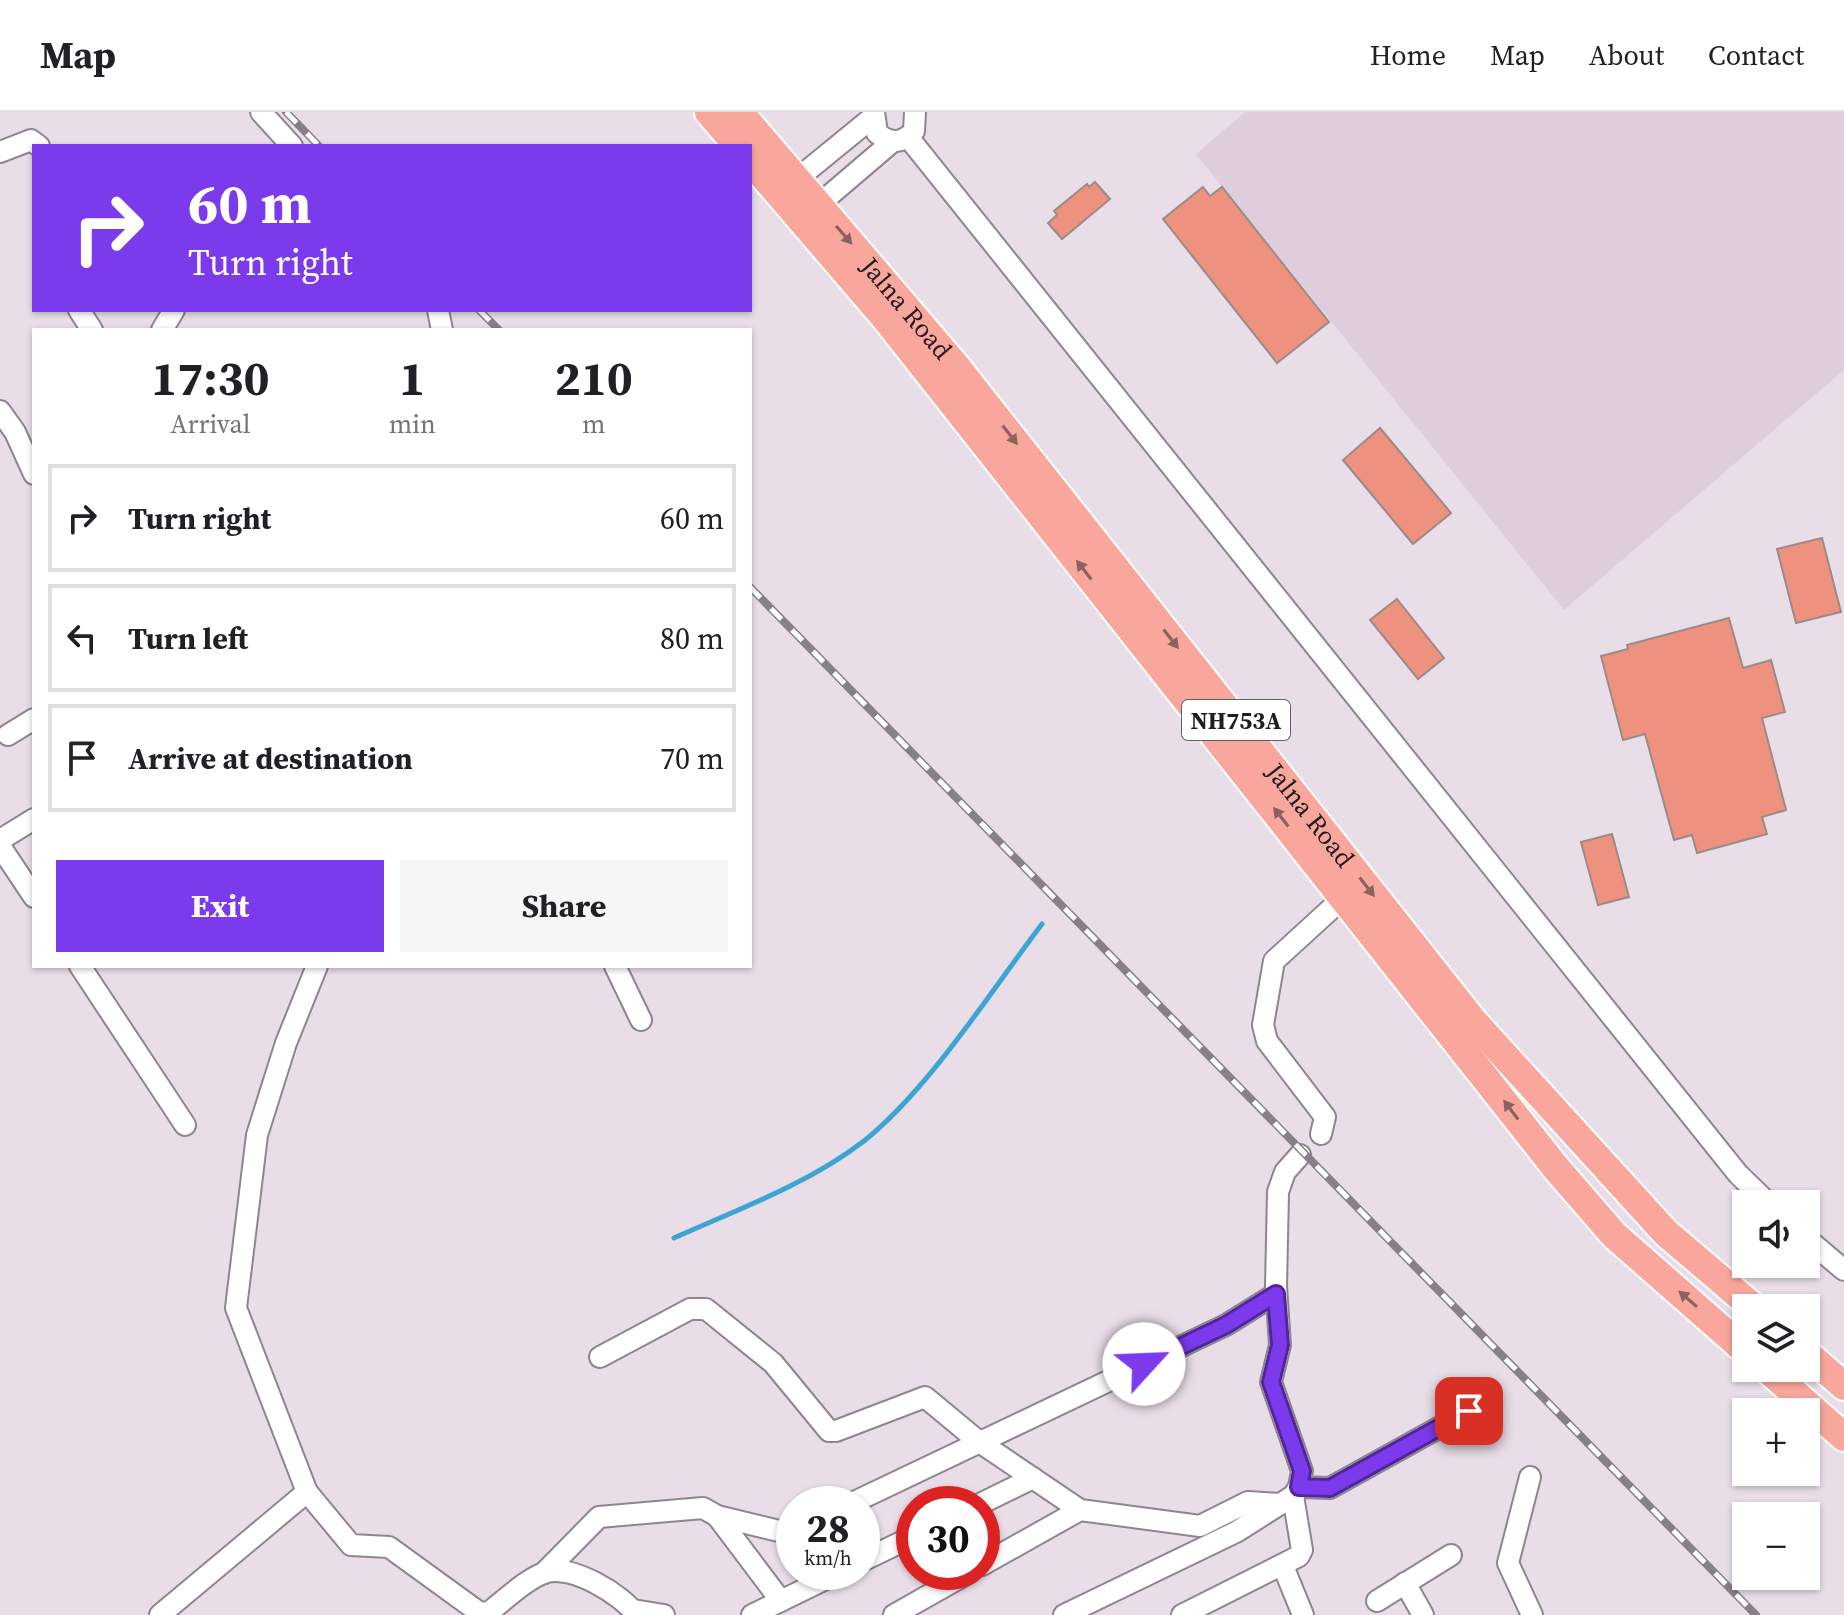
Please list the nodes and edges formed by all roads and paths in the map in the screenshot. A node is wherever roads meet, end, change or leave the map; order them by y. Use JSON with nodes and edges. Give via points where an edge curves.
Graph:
{"nodes":[{"id":1,"x":261,"y":112,"type":"edge"},
{"id":2,"x":709,"y":112,"type":"edge"},
{"id":3,"x":739,"y":112,"type":"edge"},
{"id":4,"x":916,"y":113,"type":"edge"},
{"id":5,"x":874,"y":114,"type":"edge"},
{"id":6,"x":900,"y":139,"type":"junction"},
{"id":7,"x":36,"y":144,"type":"edge"},
{"id":8,"x":290,"y":144,"type":"edge"},
{"id":9,"x":736,"y":144,"type":"edge"},
{"id":10,"x":0,"y":152,"type":"edge"},
{"id":11,"x":752,"y":161,"type":"edge"},
{"id":12,"x":788,"y":186,"type":"junction"},
{"id":13,"x":810,"y":212,"type":"junction"},
{"id":14,"x":0,"y":411,"type":"edge"},
{"id":15,"x":32,"y":470,"type":"edge"},
{"id":16,"x":32,"y":720,"type":"edge"},
{"id":17,"x":8,"y":735,"type":"dead end"},
{"id":18,"x":32,"y":820,"type":"edge"},
{"id":19,"x":0,"y":843,"type":"edge"},
{"id":20,"x":32,"y":894,"type":"edge"},
{"id":21,"x":1344,"y":897,"type":"junction"},
{"id":22,"x":81,"y":968,"type":"edge"},
{"id":23,"x":316,"y":968,"type":"edge"},
{"id":24,"x":616,"y":968,"type":"edge"},
{"id":25,"x":641,"y":1020,"type":"dead end"},
{"id":26,"x":185,"y":1125,"type":"dead end"},
{"id":27,"x":1321,"y":1134,"type":"dead end"},
{"id":28,"x":1300,"y":1155,"type":"dead end"},
{"id":29,"x":1755,"y":1190,"type":"edge"},
{"id":30,"x":1820,"y":1250,"type":"edge"},
{"id":31,"x":1844,"y":1270,"type":"edge"},
{"id":32,"x":1276,"y":1294,"type":"junction"},
{"id":33,"x":1738,"y":1294,"type":"edge"},
{"id":34,"x":1732,"y":1338,"type":"edge"},
{"id":35,"x":600,"y":1357,"type":"dead end"},
{"id":36,"x":1820,"y":1365,"type":"edge"},
{"id":37,"x":1782,"y":1382,"type":"edge"},
{"id":38,"x":1844,"y":1386,"type":"edge"},
{"id":39,"x":1469,"y":1411,"type":"dead end"},
{"id":40,"x":1844,"y":1437,"type":"edge"},
{"id":41,"x":978,"y":1441,"type":"junction"},
{"id":42,"x":1530,"y":1477,"type":"dead end"},
{"id":43,"x":1033,"y":1478,"type":"junction"},
{"id":44,"x":880,"y":1489,"type":"edge"},
{"id":45,"x":307,"y":1492,"type":"junction"},
{"id":46,"x":1000,"y":1494,"type":"edge"},
{"id":47,"x":1291,"y":1495,"type":"junction"},
{"id":48,"x":1080,"y":1510,"type":"junction"},
{"id":49,"x":717,"y":1516,"type":"junction"},
{"id":50,"x":776,"y":1530,"type":"edge"},
{"id":51,"x":1000,"y":1555,"type":"edge"},
{"id":52,"x":1451,"y":1555,"type":"dead end"},
{"id":53,"x":1283,"y":1566,"type":"junction"},
{"id":54,"x":544,"y":1573,"type":"junction"},
{"id":55,"x":1405,"y":1583,"type":"junction"},
{"id":56,"x":803,"y":1590,"type":"edge"},
{"id":57,"x":938,"y":1590,"type":"edge"},
{"id":58,"x":781,"y":1601,"type":"junction"},
{"id":59,"x":1377,"y":1601,"type":"dead end"},
{"id":60,"x":634,"y":1612,"type":"edge"},
{"id":61,"x":160,"y":1615,"type":"edge"},
{"id":62,"x":664,"y":1615,"type":"edge"},
{"id":63,"x":752,"y":1615,"type":"edge"},
{"id":64,"x":894,"y":1615,"type":"edge"},
{"id":65,"x":1064,"y":1615,"type":"edge"},
{"id":66,"x":1182,"y":1615,"type":"edge"},
{"id":67,"x":1303,"y":1615,"type":"edge"},
{"id":68,"x":1423,"y":1615,"type":"edge"},
{"id":69,"x":1532,"y":1615,"type":"edge"}],
"edges":[{"from":1,"to":8,"type":"street"},
{"from":2,"to":9,"type":"highway"},
{"from":3,"to":12,"type":"highway","name":"Jalna Road","number":"NH753A"},
{"from":4,"to":6,"type":"street","via":[[916,123]]},
{"from":5,"to":6,"type":"street","via":[[877,133]]},
{"from":5,"to":12,"type":"street"},
{"from":6,"to":13,"type":"street"},
{"from":6,"to":29,"type":"street"},
{"from":7,"to":10,"type":"street","via":[[23,141]]},
{"from":11,"to":12,"type":"highway","name":"Jalna Road","number":"NH753A"},
{"from":12,"to":13,"type":"highway","name":"Jalna Road","number":"NH753A"},
{"from":21,"to":13,"type":"highway","name":"Jalna Road","number":"NH753A","one_way":true,"via":[[887,320]]},
{"from":13,"to":33,"type":"highway","name":"Jalna Road","number":"NH753A","one_way":true,"via":[[954,364],[1473,1021],[1666,1233]]},
{"from":14,"to":15,"type":"street"},
{"from":16,"to":17,"type":"street"},
{"from":18,"to":19,"type":"street"},
{"from":19,"to":20,"type":"street"},
{"from":21,"to":27,"type":"street","via":[[1274,961],[1263,1025],[1267,1041],[1325,1117]]},
{"from":34,"to":21,"type":"highway","name":"Jalna Road","number":"NH753A","one_way":true,"via":[[1604,1224]]},
{"from":22,"to":26,"type":"street"},
{"from":23,"to":45,"type":"street","via":[[257,1135],[236,1308]]},
{"from":24,"to":25,"type":"street"},
{"from":28,"to":32,"type":"street","via":[[1285,1172],[1278,1192]]},
{"from":30,"to":31,"type":"street"},
{"from":32,"to":41,"type":"street","via":[[1226,1325]]},
{"from":32,"to":47,"type":"street","via":[[1280,1345],[1271,1382],[1302,1471]]},
{"from":35,"to":41,"type":"street","via":[[690,1309],[706,1309],[773,1363],[829,1431],[925,1397]]},
{"from":36,"to":38,"type":"highway"},
{"from":37,"to":40,"type":"highway"},
{"from":39,"to":47,"type":"street","via":[[1330,1488]]},
{"from":41,"to":43,"type":"street"},
{"from":41,"to":44,"type":"street"},
{"from":42,"to":69,"type":"street","via":[[1508,1563]]},
{"from":43,"to":46,"type":"street"},
{"from":43,"to":48,"type":"street"},
{"from":45,"to":54,"type":"street","via":[[351,1545],[389,1547],[480,1613]]},
{"from":45,"to":61,"type":"street"},
{"from":47,"to":48,"type":"street","via":[[1248,1502],[1200,1526]]},
{"from":47,"to":53,"type":"street","via":[[1302,1550]]},
{"from":47,"to":65,"type":"street","via":[[1236,1532]]},
{"from":48,"to":51,"type":"street"},
{"from":49,"to":50,"type":"street"},
{"from":49,"to":54,"type":"street","via":[[703,1508],[599,1517]]},
{"from":49,"to":58,"type":"street"},
{"from":52,"to":55,"type":"street"},
{"from":53,"to":66,"type":"street"},
{"from":53,"to":67,"type":"street"},
{"from":54,"to":60,"type":"street","via":[[590,1580]]},
{"from":55,"to":59,"type":"street"},
{"from":55,"to":68,"type":"street"},
{"from":56,"to":58,"type":"street"},
{"from":57,"to":64,"type":"street"},
{"from":58,"to":63,"type":"street"},
{"from":60,"to":62,"type":"street"}]}
